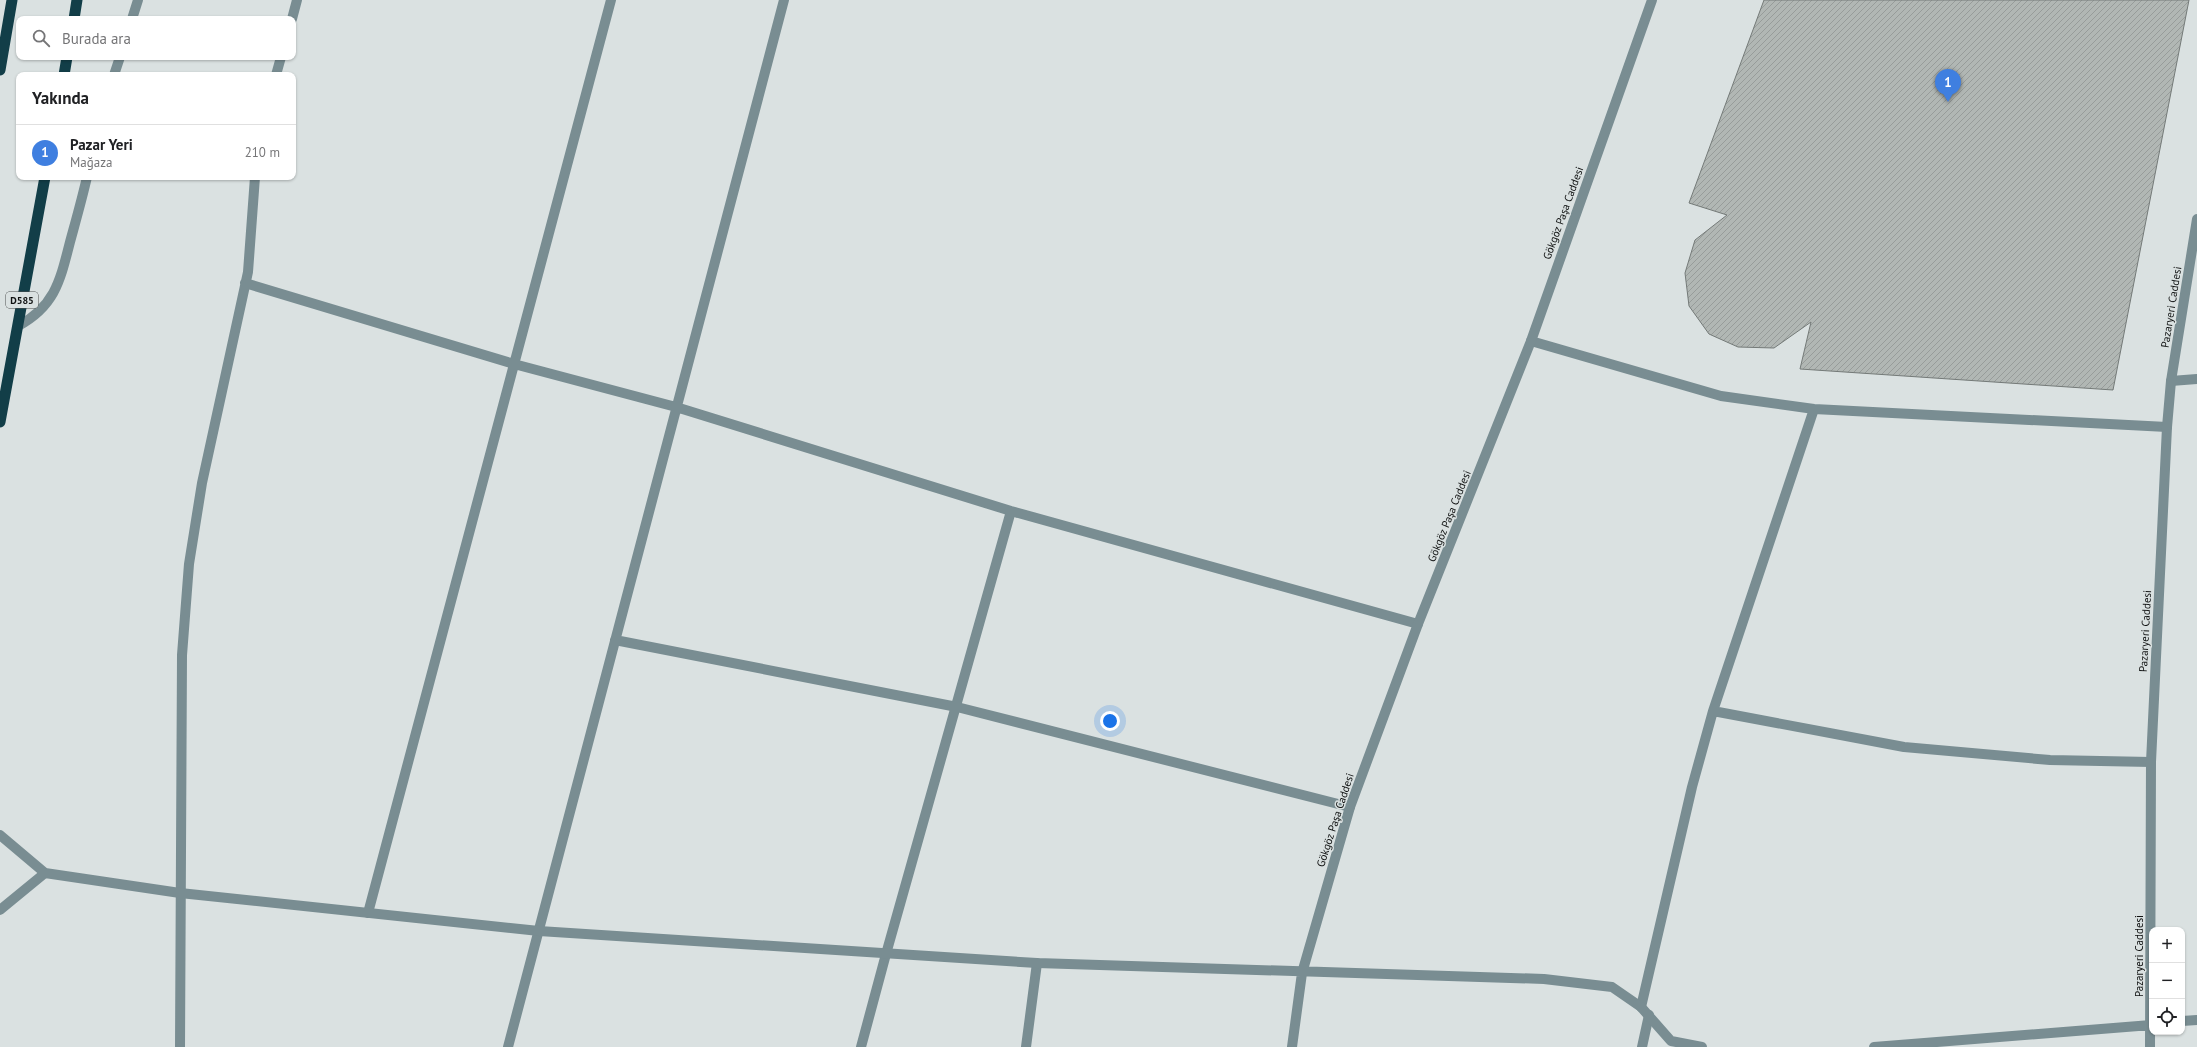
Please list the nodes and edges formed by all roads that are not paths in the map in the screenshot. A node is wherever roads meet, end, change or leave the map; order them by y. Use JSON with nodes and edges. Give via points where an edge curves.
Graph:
{"nodes":[{"id":1,"x":12,"y":0,"type":"edge"},
{"id":2,"x":77,"y":0,"type":"edge"},
{"id":3,"x":138,"y":0,"type":"edge"},
{"id":4,"x":297,"y":0,"type":"edge"},
{"id":5,"x":611,"y":0,"type":"edge"},
{"id":6,"x":784,"y":0,"type":"edge"},
{"id":7,"x":1652,"y":0,"type":"edge"},
{"id":8,"x":74,"y":16,"type":"edge"},
{"id":9,"x":133,"y":16,"type":"edge"},
{"id":10,"x":293,"y":16,"type":"edge"},
{"id":11,"x":66,"y":60,"type":"edge"},
{"id":12,"x":119,"y":60,"type":"edge"},
{"id":13,"x":280,"y":60,"type":"edge"},
{"id":14,"x":0,"y":70,"type":"edge"},
{"id":15,"x":64,"y":72,"type":"edge"},
{"id":16,"x":115,"y":72,"type":"edge"},
{"id":17,"x":277,"y":72,"type":"edge"},
{"id":18,"x":44,"y":180,"type":"edge"},
{"id":19,"x":86,"y":180,"type":"edge"},
{"id":20,"x":255,"y":180,"type":"edge"},
{"id":21,"x":2197,"y":219,"type":"edge"},
{"id":22,"x":245,"y":284,"type":"junction"},
{"id":23,"x":18,"y":326,"type":"junction"},
{"id":24,"x":1531,"y":341,"type":"junction"},
{"id":25,"x":514,"y":364,"type":"junction"},
{"id":26,"x":2197,"y":379,"type":"edge"},
{"id":27,"x":2171,"y":381,"type":"junction"},
{"id":28,"x":676,"y":407,"type":"junction"},
{"id":29,"x":1814,"y":409,"type":"junction"},
{"id":30,"x":0,"y":422,"type":"edge"},
{"id":31,"x":2167,"y":427,"type":"junction"},
{"id":32,"x":1011,"y":511,"type":"junction"},
{"id":33,"x":1418,"y":624,"type":"junction"},
{"id":34,"x":615,"y":640,"type":"junction"},
{"id":35,"x":957,"y":707,"type":"junction"},
{"id":36,"x":1713,"y":711,"type":"junction"},
{"id":37,"x":2151,"y":762,"type":"junction"},
{"id":38,"x":1350,"y":807,"type":"junction"},
{"id":39,"x":0,"y":835,"type":"edge"},
{"id":40,"x":45,"y":873,"type":"junction"},
{"id":41,"x":180,"y":893,"type":"junction"},
{"id":42,"x":0,"y":910,"type":"edge"},
{"id":43,"x":368,"y":913,"type":"junction"},
{"id":44,"x":539,"y":931,"type":"junction"},
{"id":45,"x":886,"y":954,"type":"junction"},
{"id":46,"x":1037,"y":962,"type":"junction"},
{"id":47,"x":1302,"y":973,"type":"junction"},
{"id":48,"x":2152,"y":999,"type":"edge"},
{"id":49,"x":1641,"y":1007,"type":"junction"},
{"id":50,"x":1649,"y":1015,"type":"junction"},
{"id":51,"x":2197,"y":1020,"type":"edge"},
{"id":52,"x":2185,"y":1021,"type":"edge"},
{"id":53,"x":2149,"y":1024,"type":"edge"},
{"id":54,"x":2151,"y":1035,"type":"edge"},
{"id":55,"x":180,"y":1047,"type":"edge"},
{"id":56,"x":508,"y":1047,"type":"edge"},
{"id":57,"x":861,"y":1047,"type":"edge"},
{"id":58,"x":1026,"y":1047,"type":"edge"},
{"id":59,"x":1292,"y":1047,"type":"edge"},
{"id":60,"x":1642,"y":1047,"type":"edge"},
{"id":61,"x":1702,"y":1047,"type":"edge"},
{"id":62,"x":1874,"y":1047,"type":"edge"},
{"id":63,"x":2150,"y":1047,"type":"edge"}],
"edges":[{"from":1,"to":14,"type":"highway"},
{"from":2,"to":8,"type":"highway"},
{"from":3,"to":9,"type":"street"},
{"from":4,"to":10,"type":"street"},
{"from":5,"to":25,"type":"street"},
{"from":6,"to":28,"type":"street"},
{"from":7,"to":24,"type":"street","name":"Gökgöz Paşa Caddesi"},
{"from":11,"to":15,"type":"highway"},
{"from":12,"to":16,"type":"street"},
{"from":13,"to":17,"type":"street"},
{"from":18,"to":23,"type":"highway","number":"D585"},
{"from":19,"to":23,"type":"street","via":[[60,283],[42,309]]},
{"from":20,"to":22,"type":"street"},
{"from":21,"to":27,"type":"street","name":"Pazaryeri Caddesi"},
{"from":22,"to":25,"type":"street"},
{"from":22,"to":41,"type":"street","via":[[202,483],[189,564],[182,655]]},
{"from":23,"to":30,"type":"highway","number":"D585"},
{"from":24,"to":29,"type":"street","via":[[1721,396]]},
{"from":24,"to":33,"type":"street","name":"Gökgöz Paşa Caddesi"},
{"from":25,"to":28,"type":"street"},
{"from":25,"to":43,"type":"street"},
{"from":26,"to":27,"type":"street"},
{"from":27,"to":31,"type":"street","name":"Pazaryeri Caddesi"},
{"from":28,"to":32,"type":"street"},
{"from":28,"to":34,"type":"street"},
{"from":29,"to":31,"type":"street"},
{"from":29,"to":36,"type":"street"},
{"from":31,"to":37,"type":"street","name":"Pazaryeri Caddesi"},
{"from":32,"to":33,"type":"street"},
{"from":32,"to":35,"type":"street"},
{"from":33,"to":38,"type":"street","name":"Gökgöz Paşa Caddesi"},
{"from":34,"to":35,"type":"street"},
{"from":34,"to":44,"type":"street"},
{"from":35,"to":38,"type":"street"},
{"from":35,"to":45,"type":"street"},
{"from":36,"to":37,"type":"street","via":[[1904,747],[2050,760]]},
{"from":36,"to":49,"type":"street","via":[[1692,787]]},
{"from":37,"to":48,"type":"street","name":"Pazaryeri Caddesi"},
{"from":38,"to":47,"type":"street","name":"Gökgöz Paşa Caddesi"},
{"from":39,"to":40,"type":"street"},
{"from":40,"to":41,"type":"street"},
{"from":40,"to":42,"type":"street"},
{"from":41,"to":43,"type":"street"},
{"from":41,"to":55,"type":"street"},
{"from":43,"to":44,"type":"street"},
{"from":44,"to":45,"type":"street"},
{"from":44,"to":56,"type":"street"},
{"from":45,"to":46,"type":"street"},
{"from":45,"to":57,"type":"street"},
{"from":46,"to":47,"type":"street"},
{"from":46,"to":58,"type":"street"},
{"from":47,"to":49,"type":"street","via":[[1544,979],[1612,987]]},
{"from":47,"to":59,"type":"street","name":"Gökgöz Paşa Caddesi"},
{"from":49,"to":50,"type":"street"},
{"from":50,"to":60,"type":"street"},
{"from":50,"to":61,"type":"street","via":[[1672,1040]]},
{"from":51,"to":52,"type":"street"},
{"from":53,"to":62,"type":"street"},
{"from":54,"to":63,"type":"street","name":"Pazaryeri Caddesi"}]}
